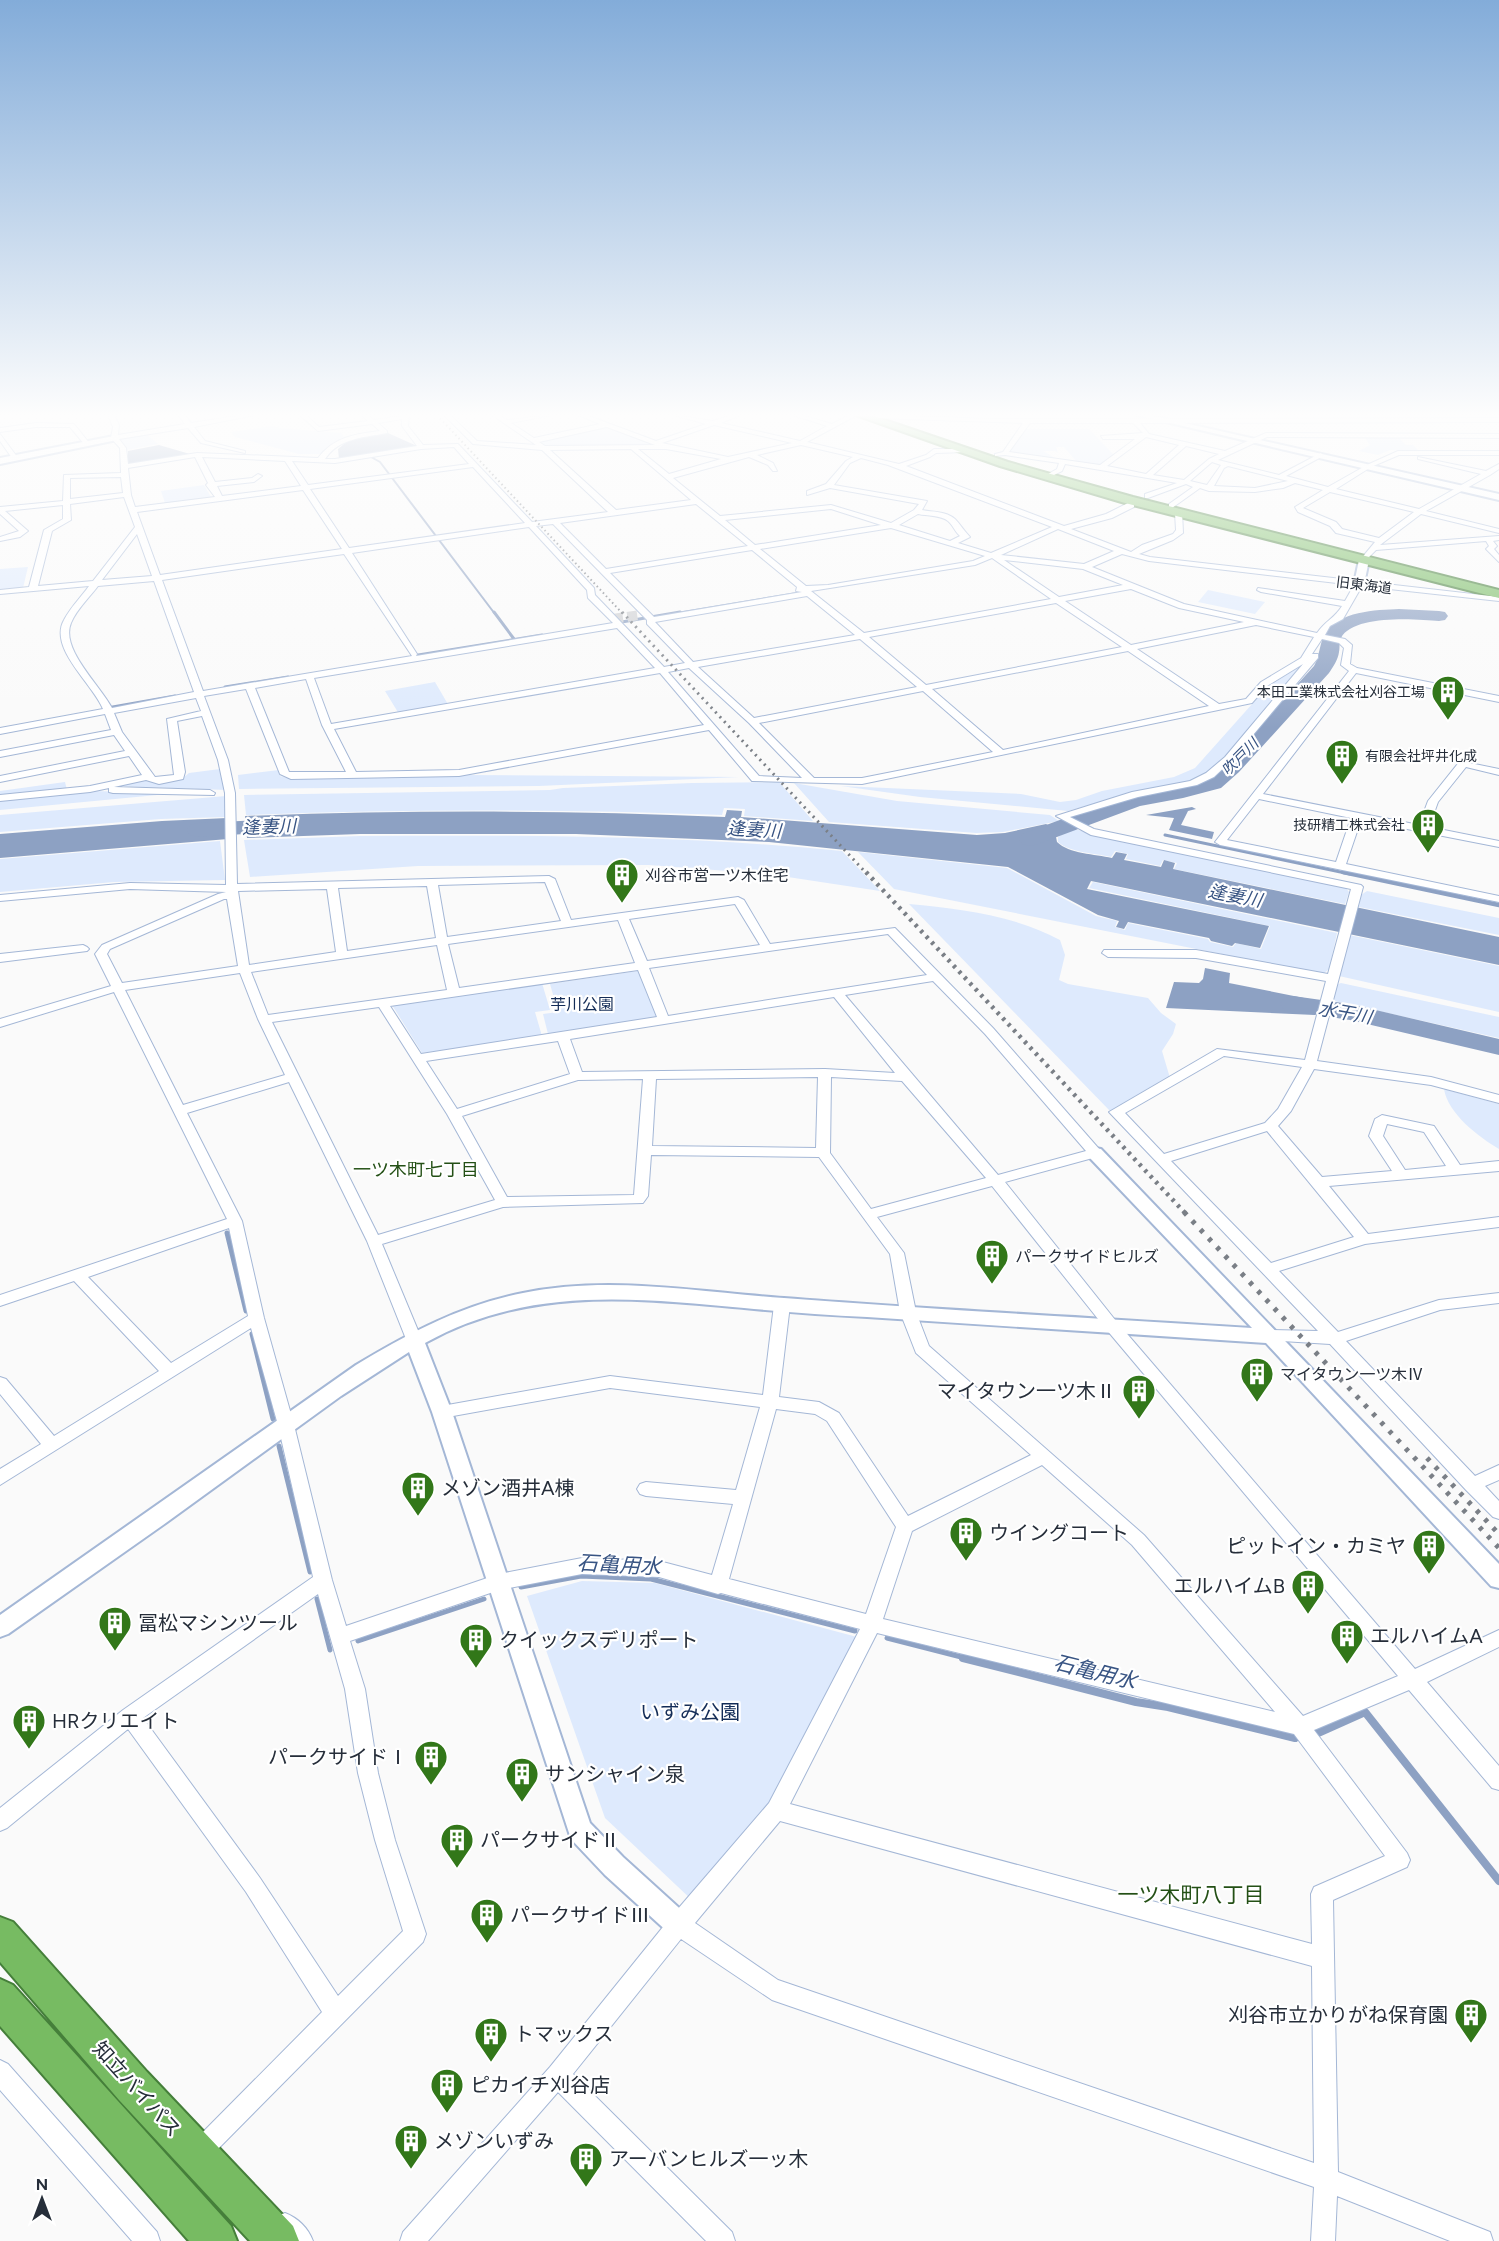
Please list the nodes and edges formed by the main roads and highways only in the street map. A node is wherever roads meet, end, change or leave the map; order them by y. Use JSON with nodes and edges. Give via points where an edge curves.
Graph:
{"nodes":[{"id":1,"x":1220,"y":520,"type":"edge"},
{"id":2,"x":1499,"y":591,"type":"edge"},
{"id":3,"x":0,"y":1935,"type":"edge"},
{"id":4,"x":0,"y":1998,"type":"edge"},
{"id":5,"x":216,"y":2241,"type":"edge"},
{"id":6,"x":278,"y":2241,"type":"edge"}],
"edges":[{"from":1,"to":2,"type":"highway","via":[[1368,554]]},
{"from":3,"to":6,"type":"highway","name":"知立バイパス","via":[[133,2086]]},
{"from":4,"to":5,"type":"highway"}]}
